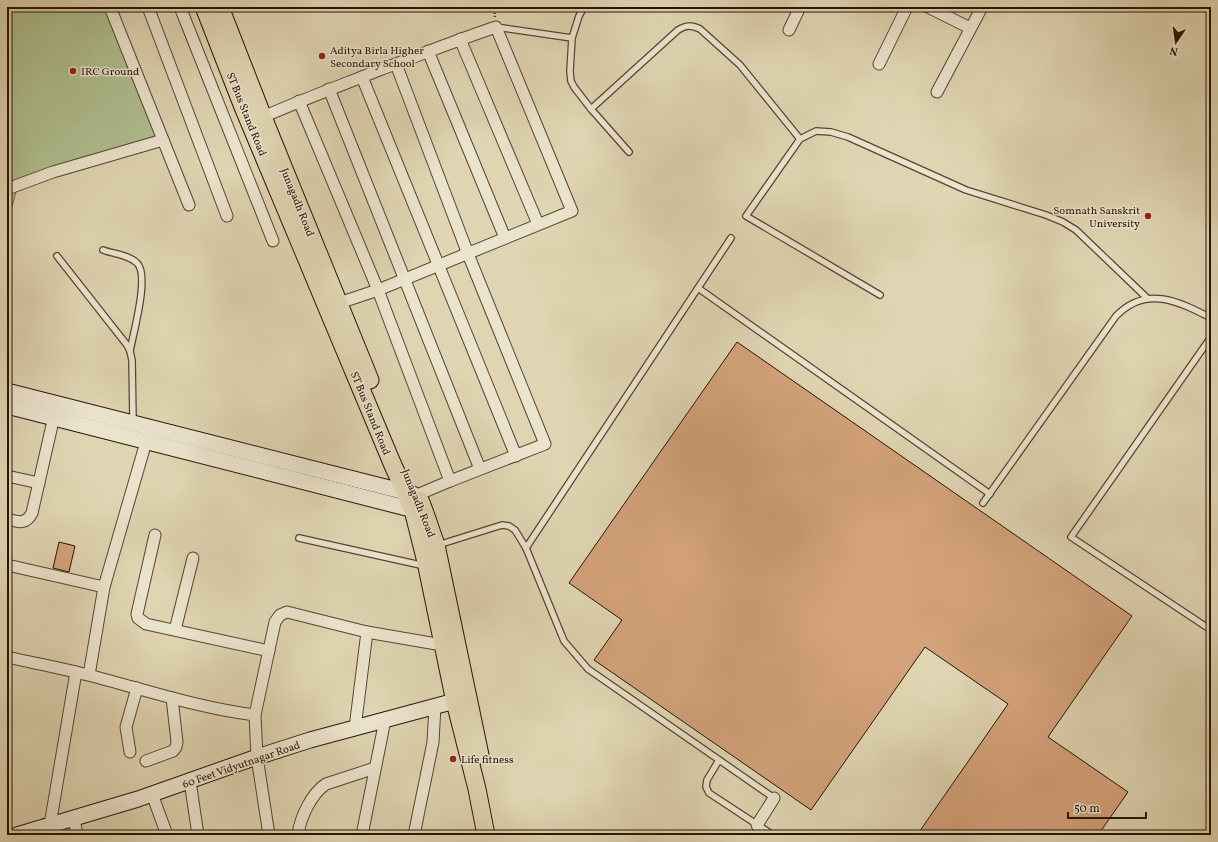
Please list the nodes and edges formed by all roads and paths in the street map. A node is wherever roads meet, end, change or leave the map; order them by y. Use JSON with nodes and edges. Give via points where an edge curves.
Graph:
{"nodes":[{"id":1,"x":110,"y":7,"type":"edge"},
{"id":2,"x":148,"y":7,"type":"edge"},
{"id":3,"x":180,"y":7,"type":"edge"},
{"id":4,"x":204,"y":7,"type":"edge"},
{"id":5,"x":220,"y":7,"type":"edge"},
{"id":6,"x":584,"y":7,"type":"edge"},
{"id":7,"x":800,"y":7,"type":"edge"},
{"id":8,"x":907,"y":7,"type":"edge"},
{"id":9,"x":928,"y":7,"type":"edge"},
{"id":10,"x":982,"y":7,"type":"edge"},
{"id":11,"x":496,"y":27,"type":"junction"},
{"id":12,"x":970,"y":28,"type":"junction"},
{"id":13,"x":789,"y":30,"type":"dead end"},
{"id":14,"x":572,"y":38,"type":"junction"},
{"id":15,"x":460,"y":39,"type":"junction"},
{"id":16,"x":428,"y":51,"type":"junction"},
{"id":17,"x":396,"y":64,"type":"junction"},
{"id":18,"x":879,"y":64,"type":"dead end"},
{"id":19,"x":362,"y":77,"type":"junction"},
{"id":20,"x":329,"y":89,"type":"junction"},
{"id":21,"x":937,"y":92,"type":"dead end"},
{"id":22,"x":299,"y":101,"type":"junction"},
{"id":23,"x":592,"y":109,"type":"junction"},
{"id":24,"x":263,"y":117,"type":"junction"},
{"id":25,"x":800,"y":139,"type":"junction"},
{"id":26,"x":163,"y":140,"type":"junction"},
{"id":27,"x":629,"y":152,"type":"dead end"},
{"id":28,"x":7,"y":189,"type":"edge"},
{"id":29,"x":189,"y":205,"type":"dead end"},
{"id":30,"x":227,"y":216,"type":"dead end"},
{"id":31,"x":538,"y":224,"type":"junction"},
{"id":32,"x":505,"y":238,"type":"junction"},
{"id":33,"x":731,"y":238,"type":"dead end"},
{"id":34,"x":273,"y":241,"type":"dead end"},
{"id":35,"x":103,"y":250,"type":"dead end"},
{"id":36,"x":468,"y":254,"type":"junction"},
{"id":37,"x":57,"y":256,"type":"dead end"},
{"id":38,"x":438,"y":265,"type":"junction"},
{"id":39,"x":405,"y":279,"type":"junction"},
{"id":40,"x":698,"y":288,"type":"junction"},
{"id":41,"x":378,"y":290,"type":"junction"},
{"id":42,"x":880,"y":295,"type":"dead end"},
{"id":43,"x":1147,"y":298,"type":"junction"},
{"id":44,"x":339,"y":303,"type":"junction"},
{"id":45,"x":1211,"y":318,"type":"edge"},
{"id":46,"x":1211,"y":337,"type":"edge"},
{"id":47,"x":130,"y":351,"type":"junction"},
{"id":48,"x":10,"y":399,"type":"edge"},
{"id":49,"x":55,"y":411,"type":"junction"},
{"id":50,"x":133,"y":423,"type":"junction"},
{"id":51,"x":150,"y":427,"type":"junction"},
{"id":52,"x":146,"y":442,"type":"junction"},
{"id":53,"x":516,"y":456,"type":"junction"},
{"id":54,"x":480,"y":469,"type":"junction"},
{"id":55,"x":7,"y":476,"type":"edge"},
{"id":56,"x":450,"y":481,"type":"junction"},
{"id":57,"x":39,"y":483,"type":"junction"},
{"id":58,"x":990,"y":494,"type":"junction"},
{"id":59,"x":415,"y":502,"type":"junction"},
{"id":60,"x":983,"y":503,"type":"dead end"},
{"id":61,"x":7,"y":520,"type":"edge"},
{"id":62,"x":155,"y":535,"type":"dead end"},
{"id":63,"x":299,"y":538,"type":"dead end"},
{"id":64,"x":436,"y":545,"type":"junction"},
{"id":65,"x":526,"y":548,"type":"junction"},
{"id":66,"x":193,"y":558,"type":"dead end"},
{"id":67,"x":7,"y":565,"type":"edge"},
{"id":68,"x":427,"y":567,"type":"junction"},
{"id":69,"x":104,"y":587,"type":"junction"},
{"id":70,"x":175,"y":630,"type":"junction"},
{"id":71,"x":1211,"y":630,"type":"edge"},
{"id":72,"x":367,"y":632,"type":"junction"},
{"id":73,"x":450,"y":647,"type":"junction"},
{"id":74,"x":269,"y":651,"type":"junction"},
{"id":75,"x":7,"y":657,"type":"edge"},
{"id":76,"x":76,"y":672,"type":"junction"},
{"id":77,"x":88,"y":675,"type":"junction"},
{"id":78,"x":137,"y":688,"type":"junction"},
{"id":79,"x":172,"y":698,"type":"junction"},
{"id":80,"x":461,"y":700,"type":"junction"},
{"id":81,"x":435,"y":706,"type":"junction"},
{"id":82,"x":255,"y":715,"type":"junction"},
{"id":83,"x":385,"y":720,"type":"junction"},
{"id":84,"x":355,"y":728,"type":"junction"},
{"id":85,"x":130,"y":752,"type":"dead end"},
{"id":86,"x":257,"y":757,"type":"junction"},
{"id":87,"x":719,"y":760,"type":"junction"},
{"id":88,"x":146,"y":761,"type":"dead end"},
{"id":89,"x":375,"y":768,"type":"junction"},
{"id":90,"x":190,"y":781,"type":"junction"},
{"id":91,"x":152,"y":794,"type":"junction"},
{"id":92,"x":774,"y":798,"type":"joint"},
{"id":93,"x":74,"y":818,"type":"junction"},
{"id":94,"x":50,"y":825,"type":"junction"},
{"id":95,"x":757,"y":825,"type":"junction"},
{"id":96,"x":196,"y":834,"type":"edge"},
{"id":97,"x":17,"y":835,"type":"edge"},
{"id":98,"x":77,"y":835,"type":"edge"},
{"id":99,"x":167,"y":835,"type":"edge"},
{"id":100,"x":269,"y":835,"type":"edge"},
{"id":101,"x":298,"y":835,"type":"edge"},
{"id":102,"x":362,"y":835,"type":"edge"},
{"id":103,"x":414,"y":835,"type":"edge"},
{"id":104,"x":486,"y":835,"type":"edge"},
{"id":105,"x":497,"y":835,"type":"edge"},
{"id":106,"x":773,"y":835,"type":"edge"}],
"edges":[{"from":1,"to":26,"type":"street"},
{"from":2,"to":30,"type":"street"},
{"from":3,"to":34,"type":"street"},
{"from":4,"to":59,"type":"main road","name":"ST Bus Stand Road","via":[[243,107],[392,463]]},
{"from":5,"to":24,"type":"main road","name":"Junagadh Road"},
{"from":6,"to":14,"type":"lane"},
{"from":7,"to":13,"type":"street"},
{"from":8,"to":18,"type":"street"},
{"from":9,"to":12,"type":"street"},
{"from":10,"to":12,"type":"street"},
{"from":11,"to":14,"type":"lane"},
{"from":11,"to":15,"type":"street"},
{"from":11,"to":31,"type":"street","via":[[572,211]]},
{"from":12,"to":21,"type":"street"},
{"from":14,"to":23,"type":"lane","via":[[571,81]]},
{"from":15,"to":16,"type":"street"},
{"from":15,"to":31,"type":"street"},
{"from":16,"to":17,"type":"street"},
{"from":16,"to":32,"type":"street"},
{"from":17,"to":19,"type":"street"},
{"from":17,"to":36,"type":"street"},
{"from":19,"to":20,"type":"street"},
{"from":19,"to":38,"type":"street"},
{"from":20,"to":22,"type":"street"},
{"from":20,"to":39,"type":"street"},
{"from":22,"to":24,"type":"street"},
{"from":22,"to":41,"type":"street"},
{"from":23,"to":25,"type":"lane","via":[[678,30],[692,25],[700,28],[740,65]]},
{"from":23,"to":27,"type":"lane"},
{"from":24,"to":44,"type":"main road","name":"Junagadh Road"},
{"from":25,"to":42,"type":"lane","via":[[746,216]]},
{"from":25,"to":43,"type":"lane","via":[[816,131],[848,137],[966,190],[1063,222],[1076,230]]},
{"from":26,"to":28,"type":"street","via":[[53,172]]},
{"from":26,"to":29,"type":"street"},
{"from":31,"to":32,"type":"street"},
{"from":32,"to":36,"type":"street"},
{"from":33,"to":40,"type":"lane"},
{"from":35,"to":47,"type":"lane","via":[[129,258],[138,264],[142,273],[143,285]]},
{"from":36,"to":38,"type":"street"},
{"from":36,"to":53,"type":"street","via":[[545,444]]},
{"from":37,"to":47,"type":"lane"},
{"from":38,"to":39,"type":"street"},
{"from":38,"to":53,"type":"street"},
{"from":39,"to":41,"type":"street"},
{"from":39,"to":54,"type":"street"},
{"from":40,"to":58,"type":"lane"},
{"from":40,"to":65,"type":"lane"},
{"from":41,"to":44,"type":"street"},
{"from":41,"to":56,"type":"street"},
{"from":43,"to":45,"type":"lane","via":[[1174,302]]},
{"from":43,"to":58,"type":"lane","via":[[1124,308],[1116,316]]},
{"from":44,"to":59,"type":"main road","name":"Junagadh Road"},
{"from":46,"to":71,"type":"lane","via":[[1071,537]]},
{"from":47,"to":50,"type":"lane"},
{"from":48,"to":49,"type":"street"},
{"from":49,"to":50,"type":"street"},
{"from":49,"to":52,"type":"street"},
{"from":49,"to":57,"type":"street"},
{"from":50,"to":51,"type":"street"},
{"from":51,"to":52,"type":"street"},
{"from":51,"to":59,"type":"street"},
{"from":52,"to":59,"type":"street"},
{"from":52,"to":69,"type":"street"},
{"from":53,"to":54,"type":"street"},
{"from":54,"to":56,"type":"street"},
{"from":55,"to":57,"type":"street"},
{"from":56,"to":59,"type":"street"},
{"from":57,"to":61,"type":"street","via":[[32,513],[28,519],[18,522]]},
{"from":58,"to":60,"type":"lane"},
{"from":59,"to":64,"type":"main road","name":"Junagadh Road"},
{"from":59,"to":68,"type":"main road","name":"ST Bus Stand Road"},
{"from":62,"to":70,"type":"street","via":[[137,614],[146,624]]},
{"from":63,"to":68,"type":"lane"},
{"from":64,"to":65,"type":"lane","via":[[502,525],[515,530]]},
{"from":64,"to":73,"type":"main road","name":"Junagadh Road"},
{"from":65,"to":87,"type":"lane","via":[[564,640],[588,669]]},
{"from":66,"to":70,"type":"street"},
{"from":67,"to":69,"type":"street"},
{"from":68,"to":73,"type":"main road","name":"ST Bus Stand Road"},
{"from":69,"to":77,"type":"street"},
{"from":70,"to":74,"type":"street"},
{"from":72,"to":73,"type":"street"},
{"from":72,"to":74,"type":"street","via":[[287,612],[280,615],[275,622]]},
{"from":72,"to":84,"type":"street"},
{"from":73,"to":80,"type":"main road","name":"ST Bus Stand Road"},
{"from":74,"to":82,"type":"street"},
{"from":75,"to":76,"type":"street"},
{"from":76,"to":77,"type":"street"},
{"from":76,"to":94,"type":"street"},
{"from":77,"to":78,"type":"street"},
{"from":78,"to":79,"type":"street"},
{"from":78,"to":85,"type":"street","via":[[126,727]]},
{"from":79,"to":82,"type":"street"},
{"from":79,"to":88,"type":"street","via":[[176,747],[173,751]]},
{"from":80,"to":81,"type":"street","name":"60 Feet Vidyutnagar Road"},
{"from":80,"to":104,"type":"main road","name":"ST Bus Stand Road"},
{"from":80,"to":105,"type":"main road"},
{"from":81,"to":83,"type":"street","name":"60 Feet Vidyutnagar Road"},
{"from":81,"to":103,"type":"street","via":[[432,750]]},
{"from":82,"to":86,"type":"street"},
{"from":83,"to":84,"type":"street","name":"60 Feet Vidyutnagar Road"},
{"from":83,"to":89,"type":"street"},
{"from":84,"to":86,"type":"street","name":"60 Feet Vidyutnagar Road"},
{"from":86,"to":90,"type":"street","name":"60 Feet Vidyutnagar Road"},
{"from":86,"to":100,"type":"street"},
{"from":87,"to":92,"type":"lane"},
{"from":87,"to":95,"type":"lane","via":[[707,780],[706,787],[709,793]]},
{"from":89,"to":101,"type":"street","via":[[326,784],[317,791],[302,816]]},
{"from":89,"to":102,"type":"street"},
{"from":90,"to":91,"type":"street","name":"60 Feet Vidyutnagar Road"},
{"from":90,"to":96,"type":"street"},
{"from":91,"to":93,"type":"street","name":"60 Feet Vidyutnagar Road"},
{"from":91,"to":99,"type":"street"},
{"from":92,"to":95,"type":"street"},
{"from":93,"to":94,"type":"street","name":"60 Feet Vidyutnagar Road"},
{"from":93,"to":98,"type":"street"},
{"from":94,"to":97,"type":"street","name":"60 Feet Vidyutnagar Road"},
{"from":95,"to":106,"type":"lane"}]}
